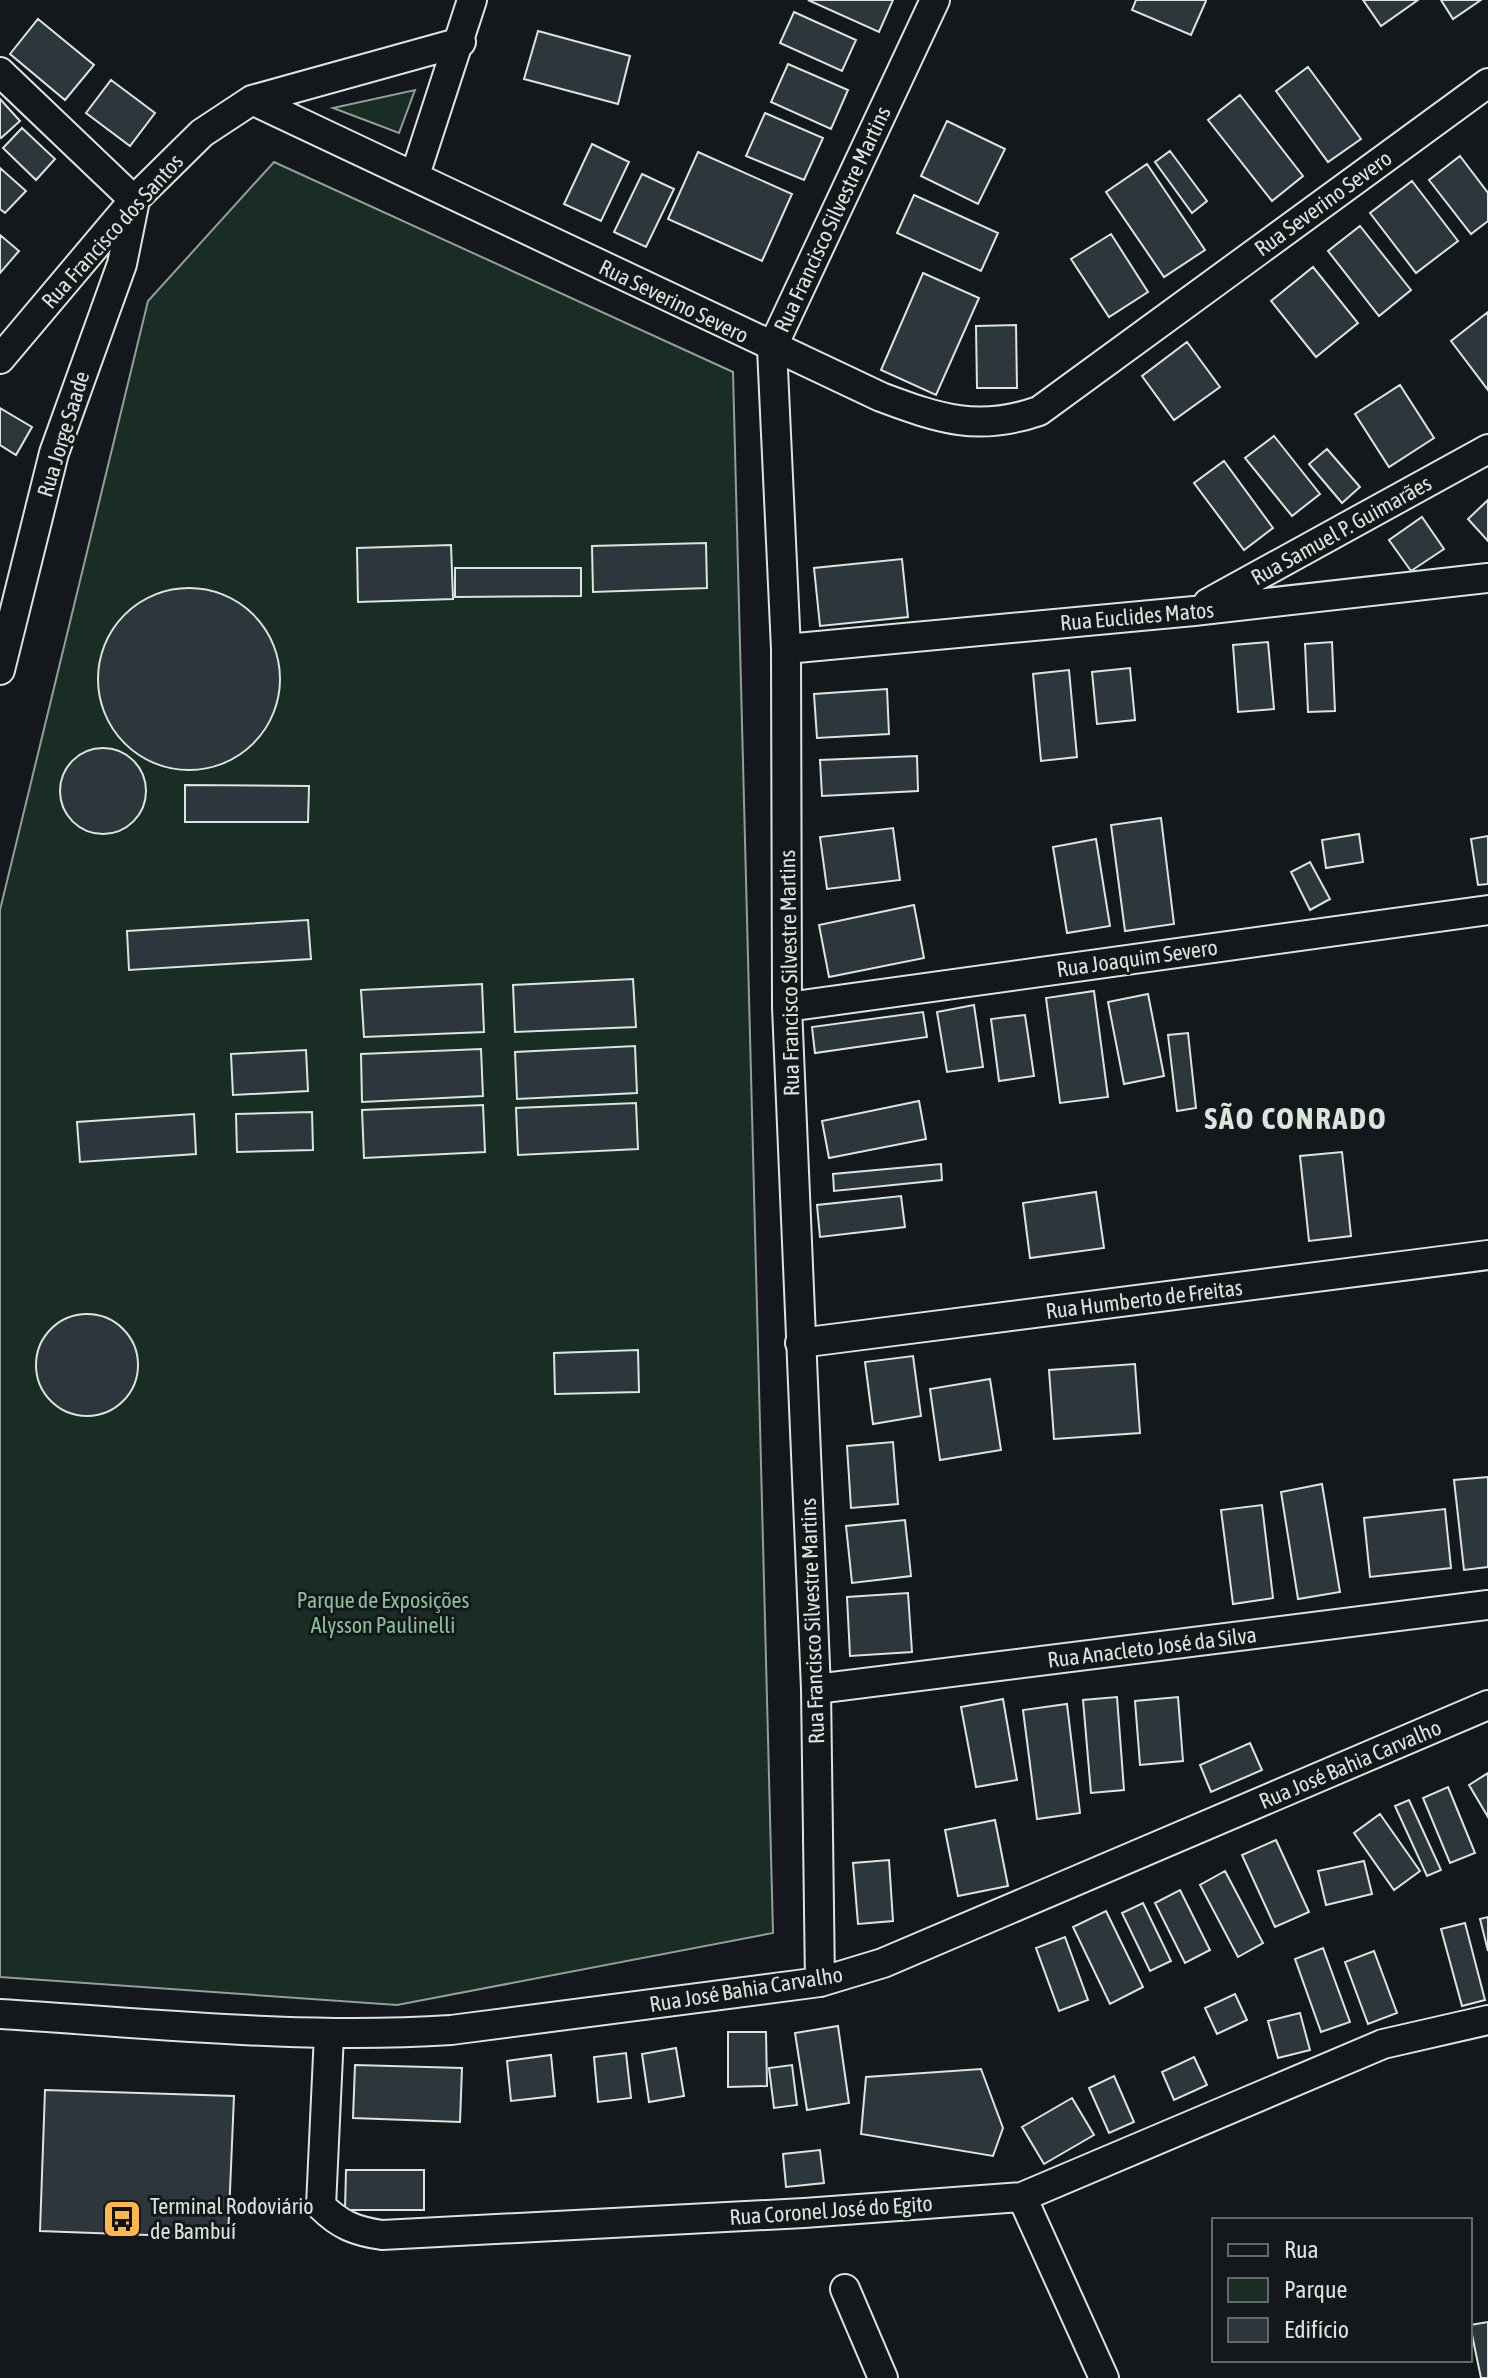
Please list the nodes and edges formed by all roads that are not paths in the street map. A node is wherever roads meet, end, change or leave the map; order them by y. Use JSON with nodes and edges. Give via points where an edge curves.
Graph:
{"nodes":[{"id":1,"x":472,"y":0,"type":"edge"},
{"id":2,"x":935,"y":0,"type":"edge"},
{"id":3,"x":461,"y":42,"type":"junction"},
{"id":4,"x":0,"y":72,"type":"edge"},
{"id":5,"x":1488,"y":83,"type":"edge"},
{"id":6,"x":252,"y":100,"type":"junction"},
{"id":7,"x":415,"y":175,"type":"junction"},
{"id":8,"x":134,"y":200,"type":"junction"},
{"id":9,"x":772,"y":348,"type":"junction"},
{"id":10,"x":0,"y":359,"type":"edge"},
{"id":11,"x":1488,"y":449,"type":"edge"},
{"id":12,"x":1488,"y":578,"type":"edge"},
{"id":13,"x":1194,"y":611,"type":"junction"},
{"id":14,"x":786,"y":649,"type":"junction"},
{"id":15,"x":0,"y":670,"type":"edge"},
{"id":16,"x":1488,"y":910,"type":"edge"},
{"id":17,"x":787,"y":1007,"type":"junction"},
{"id":18,"x":1488,"y":1255,"type":"edge"},
{"id":19,"x":800,"y":1343,"type":"junction"},
{"id":20,"x":1488,"y":1605,"type":"edge"},
{"id":21,"x":816,"y":1689,"type":"junction"},
{"id":22,"x":1488,"y":1705,"type":"edge"},
{"id":23,"x":820,"y":1982,"type":"junction"},
{"id":24,"x":0,"y":2014,"type":"edge"},
{"id":25,"x":1488,"y":2020,"type":"edge"},
{"id":26,"x":329,"y":2034,"type":"junction"},
{"id":27,"x":1022,"y":2197,"type":"junction"},
{"id":28,"x":845,"y":2289,"type":"dead end"},
{"id":29,"x":883,"y":2378,"type":"edge"},
{"id":30,"x":1104,"y":2378,"type":"edge"}],
"edges":[{"from":1,"to":3,"type":"street"},
{"from":2,"to":9,"type":"street","name":"Rua Francisco Silvestre Martins"},
{"from":3,"to":6,"type":"street","name":"Rua Francisco dos Santos"},
{"from":3,"to":7,"type":"street"},
{"from":4,"to":8,"type":"street"},
{"from":5,"to":9,"type":"street","name":"Rua Severino Severo","via":[[1039,411],[980,424],[934,416]]},
{"from":6,"to":7,"type":"street","name":"Rua Severino Severo"},
{"from":6,"to":8,"type":"street","name":"Rua Francisco dos Santos","via":[[202,133]]},
{"from":7,"to":9,"type":"street","name":"Rua Severino Severo"},
{"from":8,"to":10,"type":"street","name":"Rua Francisco dos Santos"},
{"from":8,"to":15,"type":"street","name":"Rua Jorge Saade","via":[[122,264],[54,453]]},
{"from":9,"to":14,"type":"street","name":"Rua Francisco Silvestre Martins"},
{"from":11,"to":13,"type":"street","name":"Rua Samuel P. Guimarães"},
{"from":12,"to":13,"type":"street","name":"Rua Euclides Matos"},
{"from":13,"to":14,"type":"street","name":"Rua Euclides Matos"},
{"from":14,"to":17,"type":"street","name":"Rua Francisco Silvestre Martins"},
{"from":16,"to":17,"type":"street","name":"Rua Joaquim Severo"},
{"from":17,"to":19,"type":"street","name":"Rua Francisco Silvestre Martins"},
{"from":18,"to":19,"type":"street","name":"Rua Humberto de Freitas"},
{"from":19,"to":21,"type":"street","name":"Rua Francisco Silvestre Martins"},
{"from":20,"to":21,"type":"street","name":"Rua Anacleto José da Silva"},
{"from":21,"to":23,"type":"street","name":"Rua Francisco Silvestre Martins"},
{"from":22,"to":23,"type":"street","name":"Rua José Bahia Carvalho","via":[[883,1963]]},
{"from":23,"to":26,"type":"street","name":"Rua José Bahia Carvalho","via":[[451,2030]]},
{"from":24,"to":26,"type":"street","name":"Rua José Bahia Carvalho"},
{"from":25,"to":27,"type":"street","name":"Rua Coronel José do Egito","via":[[1383,2044]]},
{"from":26,"to":27,"type":"street","name":"Rua Coronel José do Egito","via":[[321,2206],[338,2223],[357,2231],[382,2235],[492,2230]]},
{"from":27,"to":30,"type":"street"},
{"from":28,"to":29,"type":"street"}]}
